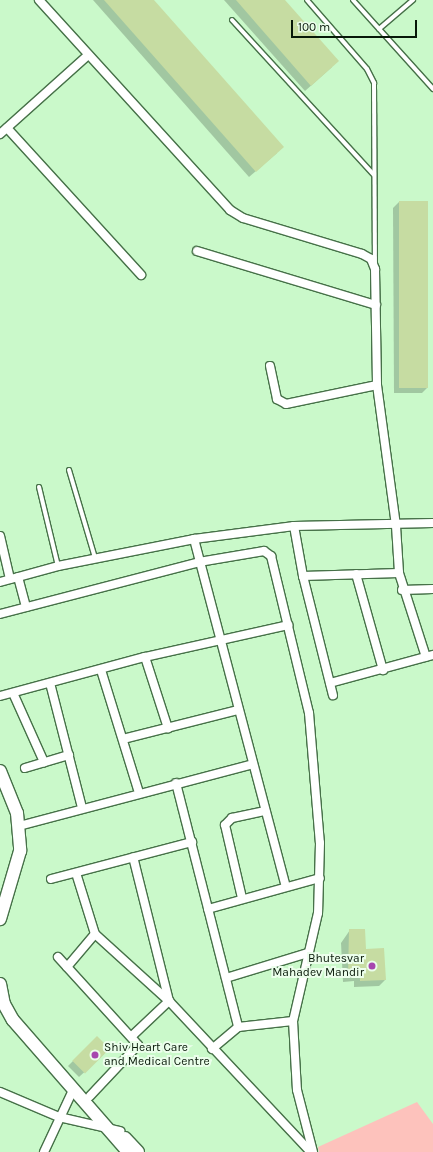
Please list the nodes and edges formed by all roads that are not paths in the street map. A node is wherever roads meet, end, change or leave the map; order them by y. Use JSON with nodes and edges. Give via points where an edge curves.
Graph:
{"nodes":[{"id":1,"x":39,"y":0,"type":"edge"},
{"id":2,"x":308,"y":0,"type":"edge"},
{"id":3,"x":353,"y":0,"type":"edge"},
{"id":4,"x":413,"y":0,"type":"edge"},
{"id":5,"x":232,"y":20,"type":"dead end"},
{"id":6,"x":379,"y":29,"type":"junction"},
{"id":7,"x":88,"y":54,"type":"junction"},
{"id":8,"x":433,"y":89,"type":"edge"},
{"id":9,"x":7,"y":128,"type":"junction"},
{"id":10,"x":0,"y":134,"type":"edge"},
{"id":11,"x":374,"y":175,"type":"junction"},
{"id":12,"x":197,"y":251,"type":"dead end"},
{"id":13,"x":375,"y":269,"type":"junction"},
{"id":14,"x":141,"y":275,"type":"dead end"},
{"id":15,"x":376,"y":305,"type":"junction"},
{"id":16,"x":270,"y":366,"type":"dead end"},
{"id":17,"x":377,"y":385,"type":"junction"},
{"id":18,"x":70,"y":470,"type":"dead end"},
{"id":19,"x":39,"y":486,"type":"dead end"},
{"id":20,"x":433,"y":522,"type":"edge"},
{"id":21,"x":294,"y":526,"type":"junction"},
{"id":22,"x":396,"y":526,"type":"junction"},
{"id":23,"x":0,"y":536,"type":"edge"},
{"id":24,"x":194,"y":539,"type":"junction"},
{"id":25,"x":95,"y":558,"type":"junction"},
{"id":26,"x":200,"y":562,"type":"junction"},
{"id":27,"x":58,"y":566,"type":"junction"},
{"id":28,"x":399,"y":573,"type":"junction"},
{"id":29,"x":356,"y":574,"type":"junction"},
{"id":30,"x":303,"y":576,"type":"junction"},
{"id":31,"x":14,"y":578,"type":"junction"},
{"id":32,"x":0,"y":582,"type":"edge"},
{"id":33,"x":433,"y":589,"type":"edge"},
{"id":34,"x":402,"y":590,"type":"junction"},
{"id":35,"x":26,"y":607,"type":"junction"},
{"id":36,"x":0,"y":614,"type":"edge"},
{"id":37,"x":288,"y":625,"type":"junction"},
{"id":38,"x":219,"y":641,"type":"junction"},
{"id":39,"x":429,"y":656,"type":"edge"},
{"id":40,"x":145,"y":657,"type":"junction"},
{"id":41,"x":101,"y":670,"type":"junction"},
{"id":42,"x":383,"y":670,"type":"junction"},
{"id":43,"x":330,"y":683,"type":"junction"},
{"id":44,"x":50,"y":684,"type":"junction"},
{"id":45,"x":14,"y":693,"type":"junction"},
{"id":46,"x":0,"y":696,"type":"edge"},
{"id":47,"x":333,"y":696,"type":"dead end"},
{"id":48,"x":238,"y":710,"type":"junction"},
{"id":49,"x":168,"y":728,"type":"junction"},
{"id":50,"x":123,"y":739,"type":"junction"},
{"id":51,"x":69,"y":755,"type":"junction"},
{"id":52,"x":44,"y":762,"type":"junction"},
{"id":53,"x":253,"y":764,"type":"junction"},
{"id":54,"x":25,"y":768,"type":"dead end"},
{"id":55,"x":0,"y":771,"type":"edge"},
{"id":56,"x":176,"y":783,"type":"junction"},
{"id":57,"x":139,"y":794,"type":"junction"},
{"id":58,"x":82,"y":808,"type":"junction"},
{"id":59,"x":266,"y":811,"type":"junction"},
{"id":60,"x":19,"y":826,"type":"junction"},
{"id":61,"x":192,"y":842,"type":"junction"},
{"id":62,"x":133,"y":857,"type":"junction"},
{"id":63,"x":76,"y":873,"type":"junction"},
{"id":64,"x":320,"y":878,"type":"junction"},
{"id":65,"x":51,"y":879,"type":"dead end"},
{"id":66,"x":286,"y":886,"type":"junction"},
{"id":67,"x":242,"y":898,"type":"junction"},
{"id":68,"x":2,"y":907,"type":"edge"},
{"id":69,"x":208,"y":909,"type":"junction"},
{"id":70,"x":95,"y":934,"type":"junction"},
{"id":71,"x":308,"y":953,"type":"junction"},
{"id":72,"x":58,"y":957,"type":"dead end"},
{"id":73,"x":67,"y":966,"type":"junction"},
{"id":74,"x":226,"y":978,"type":"junction"},
{"id":75,"x":2,"y":992,"type":"edge"},
{"id":76,"x":169,"y":1001,"type":"junction"},
{"id":77,"x":293,"y":1020,"type":"junction"},
{"id":78,"x":238,"y":1027,"type":"junction"},
{"id":79,"x":132,"y":1035,"type":"junction"},
{"id":80,"x":212,"y":1049,"type":"junction"},
{"id":81,"x":73,"y":1090,"type":"junction"},
{"id":82,"x":0,"y":1092,"type":"edge"},
{"id":83,"x":90,"y":1096,"type":"junction"},
{"id":84,"x":59,"y":1117,"type":"junction"},
{"id":85,"x":120,"y":1141,"type":"edge"},
{"id":86,"x":44,"y":1152,"type":"edge"},
{"id":87,"x":138,"y":1152,"type":"edge"},
{"id":88,"x":312,"y":1152,"type":"edge"}],
"edges":[{"from":1,"to":7,"type":"street"},
{"from":2,"to":11,"type":"lane","via":[[372,76]]},
{"from":3,"to":6,"type":"lane"},
{"from":4,"to":6,"type":"lane"},
{"from":5,"to":11,"type":"lane"},
{"from":6,"to":8,"type":"lane"},
{"from":7,"to":9,"type":"street"},
{"from":7,"to":13,"type":"street","via":[[230,210],[243,218],[362,254]]},
{"from":9,"to":10,"type":"street"},
{"from":9,"to":14,"type":"street"},
{"from":11,"to":13,"type":"lane"},
{"from":12,"to":15,"type":"street"},
{"from":13,"to":15,"type":"street"},
{"from":15,"to":17,"type":"street"},
{"from":16,"to":17,"type":"street","via":[[277,399],[286,404]]},
{"from":17,"to":22,"type":"street"},
{"from":18,"to":25,"type":"lane"},
{"from":19,"to":27,"type":"lane"},
{"from":20,"to":22,"type":"street"},
{"from":21,"to":22,"type":"street"},
{"from":21,"to":24,"type":"street"},
{"from":21,"to":30,"type":"street"},
{"from":22,"to":28,"type":"street"},
{"from":23,"to":31,"type":"street"},
{"from":24,"to":25,"type":"street"},
{"from":24,"to":26,"type":"street"},
{"from":25,"to":27,"type":"street"},
{"from":26,"to":35,"type":"street"},
{"from":26,"to":37,"type":"street","via":[[268,552],[274,561]]},
{"from":26,"to":38,"type":"street"},
{"from":27,"to":31,"type":"street"},
{"from":28,"to":29,"type":"street"},
{"from":28,"to":34,"type":"street"},
{"from":29,"to":30,"type":"street"},
{"from":29,"to":42,"type":"street"},
{"from":30,"to":43,"type":"street"},
{"from":31,"to":32,"type":"street"},
{"from":31,"to":35,"type":"street"},
{"from":33,"to":34,"type":"street"},
{"from":34,"to":39,"type":"street"},
{"from":35,"to":36,"type":"street"},
{"from":37,"to":38,"type":"street"},
{"from":37,"to":64,"type":"street","via":[[309,713],[320,844]]},
{"from":38,"to":40,"type":"street"},
{"from":38,"to":48,"type":"street"},
{"from":39,"to":42,"type":"street"},
{"from":40,"to":41,"type":"street"},
{"from":40,"to":49,"type":"street"},
{"from":41,"to":44,"type":"street"},
{"from":41,"to":50,"type":"street"},
{"from":42,"to":43,"type":"street"},
{"from":43,"to":47,"type":"street"},
{"from":44,"to":45,"type":"street"},
{"from":44,"to":51,"type":"street"},
{"from":45,"to":46,"type":"street"},
{"from":45,"to":52,"type":"street"},
{"from":48,"to":49,"type":"street"},
{"from":48,"to":53,"type":"street"},
{"from":49,"to":50,"type":"street"},
{"from":50,"to":57,"type":"street"},
{"from":51,"to":52,"type":"street"},
{"from":51,"to":58,"type":"street"},
{"from":52,"to":54,"type":"street"},
{"from":53,"to":56,"type":"street"},
{"from":53,"to":59,"type":"street"},
{"from":55,"to":60,"type":"main road"},
{"from":56,"to":57,"type":"street"},
{"from":56,"to":61,"type":"street"},
{"from":57,"to":58,"type":"street"},
{"from":58,"to":60,"type":"street"},
{"from":59,"to":66,"type":"street"},
{"from":59,"to":67,"type":"street","via":[[232,818],[225,825]]},
{"from":60,"to":68,"type":"main road","via":[[20,851]]},
{"from":61,"to":62,"type":"street"},
{"from":61,"to":69,"type":"street"},
{"from":62,"to":63,"type":"street"},
{"from":62,"to":76,"type":"street"},
{"from":63,"to":65,"type":"street"},
{"from":63,"to":70,"type":"street"},
{"from":64,"to":66,"type":"street"},
{"from":64,"to":71,"type":"street","via":[[318,913]]},
{"from":66,"to":67,"type":"street"},
{"from":67,"to":69,"type":"street"},
{"from":69,"to":74,"type":"street"},
{"from":70,"to":73,"type":"street"},
{"from":70,"to":76,"type":"street"},
{"from":71,"to":74,"type":"street"},
{"from":71,"to":77,"type":"street"},
{"from":72,"to":73,"type":"street"},
{"from":73,"to":79,"type":"street"},
{"from":74,"to":78,"type":"street"},
{"from":75,"to":81,"type":"main road","via":[[13,1020]]},
{"from":75,"to":83,"type":"main road","via":[[22,1019]]},
{"from":76,"to":79,"type":"street"},
{"from":76,"to":80,"type":"street"},
{"from":77,"to":78,"type":"street"},
{"from":77,"to":88,"type":"street","via":[[297,1090]]},
{"from":78,"to":80,"type":"street"},
{"from":79,"to":83,"type":"street","via":[[138,1045],[134,1053]]},
{"from":80,"to":88,"type":"street"},
{"from":81,"to":84,"type":"street"},
{"from":81,"to":85,"type":"main road"},
{"from":82,"to":84,"type":"street"},
{"from":83,"to":85,"type":"main road"},
{"from":84,"to":85,"type":"street"},
{"from":84,"to":86,"type":"street"},
{"from":85,"to":87,"type":"main road"}]}
